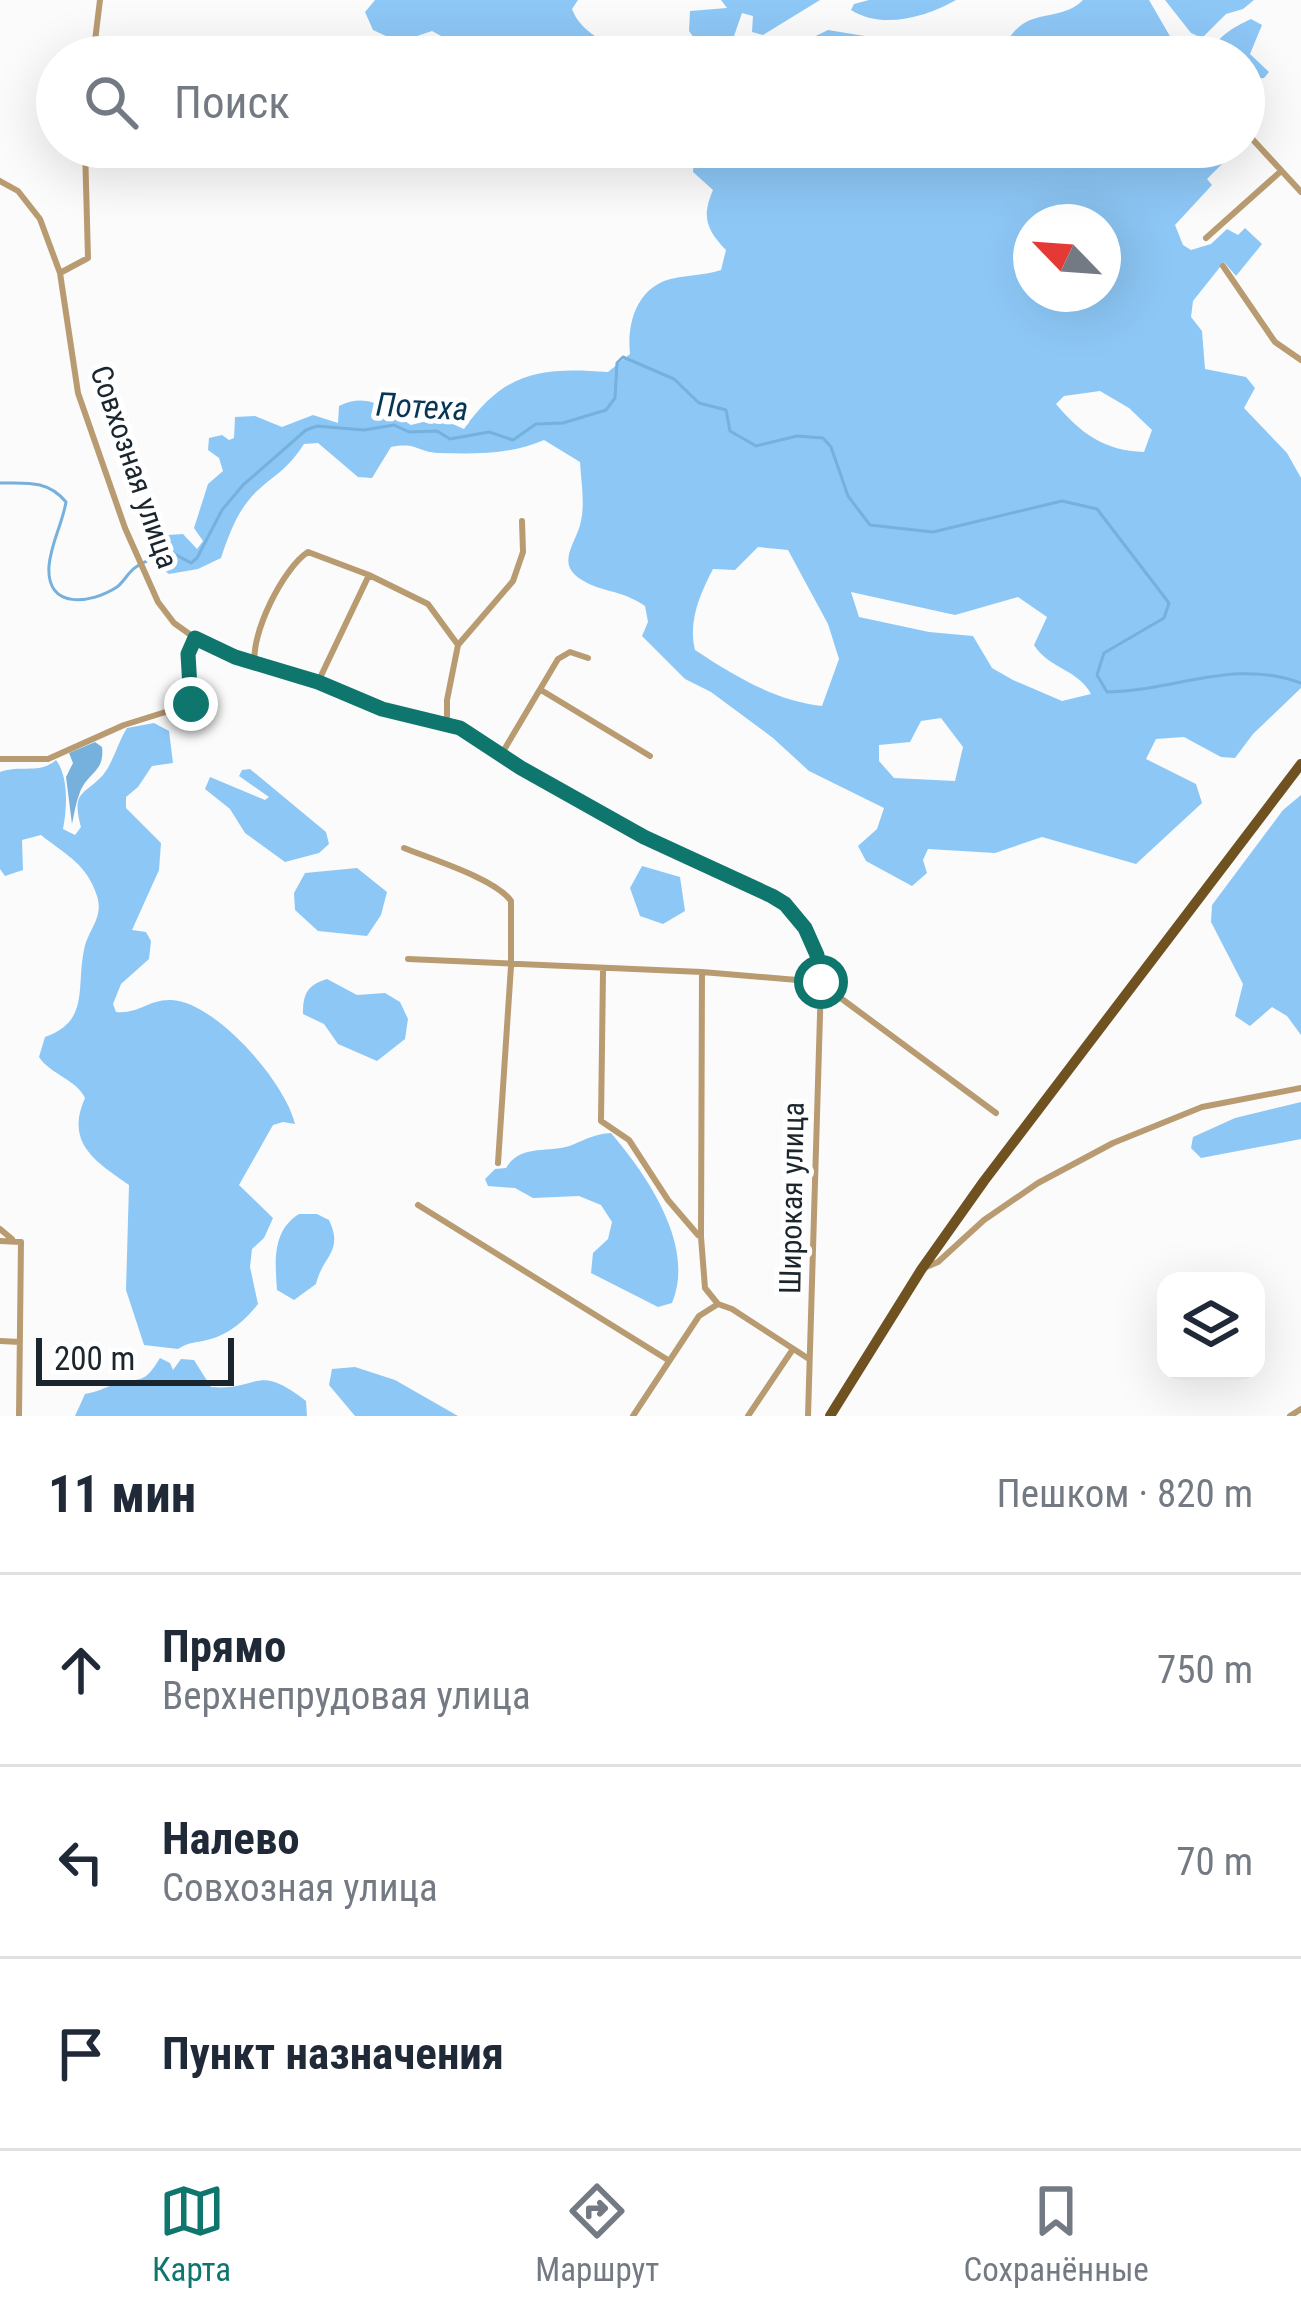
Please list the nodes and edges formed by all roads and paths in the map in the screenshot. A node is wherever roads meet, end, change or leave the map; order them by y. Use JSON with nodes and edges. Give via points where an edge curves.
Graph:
{"nodes":[{"id":1,"x":100,"y":0,"type":"edge"},
{"id":2,"x":96,"y":36,"type":"edge"},
{"id":3,"x":1265,"y":154,"type":"edge"},
{"id":4,"x":86,"y":168,"type":"edge"},
{"id":5,"x":1280,"y":172,"type":"junction"},
{"id":6,"x":0,"y":181,"type":"edge"},
{"id":7,"x":1301,"y":192,"type":"edge"},
{"id":8,"x":1206,"y":238,"type":"dead end"},
{"id":9,"x":1222,"y":266,"type":"dead end"},
{"id":10,"x":60,"y":273,"type":"junction"},
{"id":11,"x":1301,"y":360,"type":"edge"},
{"id":12,"x":522,"y":521,"type":"dead end"},
{"id":13,"x":370,"y":575,"type":"junction"},
{"id":14,"x":195,"y":638,"type":"junction"},
{"id":15,"x":458,"y":645,"type":"junction"},
{"id":16,"x":588,"y":658,"type":"dead end"},
{"id":17,"x":255,"y":664,"type":"junction"},
{"id":18,"x":318,"y":682,"type":"junction"},
{"id":19,"x":541,"y":691,"type":"junction"},
{"id":20,"x":447,"y":723,"type":"junction"},
{"id":21,"x":501,"y":755,"type":"junction"},
{"id":22,"x":650,"y":756,"type":"dead end"},
{"id":23,"x":0,"y":759,"type":"edge"},
{"id":24,"x":1301,"y":764,"type":"edge"},
{"id":25,"x":404,"y":848,"type":"dead end"},
{"id":26,"x":408,"y":959,"type":"dead end"},
{"id":27,"x":511,"y":966,"type":"junction"},
{"id":28,"x":604,"y":970,"type":"junction"},
{"id":29,"x":702,"y":972,"type":"junction"},
{"id":30,"x":821,"y":982,"type":"junction"},
{"id":31,"x":821,"y":993,"type":"junction"},
{"id":32,"x":1301,"y":1088,"type":"edge"},
{"id":33,"x":996,"y":1113,"type":"dead end"},
{"id":34,"x":498,"y":1163,"type":"dead end"},
{"id":35,"x":418,"y":1205,"type":"dead end"},
{"id":36,"x":0,"y":1229,"type":"edge"},
{"id":37,"x":700,"y":1237,"type":"junction"},
{"id":38,"x":0,"y":1240,"type":"edge"},
{"id":39,"x":18,"y":1241,"type":"junction"},
{"id":40,"x":921,"y":1270,"type":"junction"},
{"id":41,"x":718,"y":1304,"type":"junction"},
{"id":42,"x":0,"y":1341,"type":"edge"},
{"id":43,"x":21,"y":1342,"type":"junction"},
{"id":44,"x":793,"y":1349,"type":"junction"},
{"id":45,"x":809,"y":1359,"type":"junction"},
{"id":46,"x":668,"y":1360,"type":"junction"},
{"id":47,"x":1301,"y":1409,"type":"edge"},
{"id":48,"x":19,"y":1416,"type":"edge"},
{"id":49,"x":633,"y":1416,"type":"edge"},
{"id":50,"x":748,"y":1416,"type":"edge"},
{"id":51,"x":808,"y":1416,"type":"edge"},
{"id":52,"x":830,"y":1416,"type":"edge"},
{"id":53,"x":1290,"y":1416,"type":"edge"}],
"edges":[{"from":1,"to":2,"type":"street"},
{"from":3,"to":5,"type":"street"},
{"from":4,"to":10,"type":"street","via":[[88,258]]},
{"from":5,"to":7,"type":"street"},
{"from":5,"to":8,"type":"street"},
{"from":6,"to":10,"type":"street","name":"Совхозная улица","via":[[40,220]]},
{"from":9,"to":11,"type":"street","via":[[1275,342]]},
{"from":10,"to":14,"type":"street","name":"Совхозная улица","via":[[78,393],[140,561],[166,615]]},
{"from":12,"to":15,"type":"street","via":[[524,552],[513,581]]},
{"from":13,"to":15,"type":"street","via":[[428,604]]},
{"from":13,"to":17,"type":"street","via":[[302,554],[265,616]]},
{"from":13,"to":18,"type":"street"},
{"from":14,"to":17,"type":"street","name":"Широкая улица"},
{"from":14,"to":23,"type":"street","via":[[188,654],[191,704],[48,759]]},
{"from":15,"to":20,"type":"street"},
{"from":16,"to":19,"type":"street","via":[[563,654]]},
{"from":17,"to":18,"type":"street","name":"Широкая улица"},
{"from":18,"to":20,"type":"street","name":"Широкая улица","via":[[382,709]]},
{"from":19,"to":21,"type":"street"},
{"from":19,"to":22,"type":"street"},
{"from":20,"to":21,"type":"street","name":"Широкая улица"},
{"from":21,"to":30,"type":"street","name":"Широкая улица","via":[[644,837],[785,904],[812,942]]},
{"from":24,"to":40,"type":"main road"},
{"from":25,"to":27,"type":"street","via":[[509,897]]},
{"from":26,"to":27,"type":"street"},
{"from":27,"to":28,"type":"street"},
{"from":27,"to":34,"type":"street"},
{"from":28,"to":29,"type":"street"},
{"from":28,"to":37,"type":"street","via":[[601,1120],[629,1140]]},
{"from":29,"to":30,"type":"street"},
{"from":29,"to":37,"type":"street"},
{"from":30,"to":31,"type":"street","name":"Широкая улица"},
{"from":31,"to":33,"type":"street","via":[[842,999]]},
{"from":31,"to":45,"type":"street","name":"Широкая улица"},
{"from":32,"to":40,"type":"street","via":[[1202,1107],[1113,1143],[1038,1183]]},
{"from":35,"to":46,"type":"street"},
{"from":36,"to":39,"type":"street"},
{"from":37,"to":41,"type":"street","via":[[705,1288]]},
{"from":38,"to":39,"type":"street"},
{"from":39,"to":43,"type":"street"},
{"from":40,"to":52,"type":"main road"},
{"from":41,"to":44,"type":"street"},
{"from":41,"to":46,"type":"street","via":[[699,1316]]},
{"from":42,"to":43,"type":"street"},
{"from":43,"to":48,"type":"street"},
{"from":44,"to":45,"type":"street"},
{"from":44,"to":50,"type":"street"},
{"from":45,"to":51,"type":"street","name":"Широкая улица"},
{"from":46,"to":49,"type":"street"},
{"from":47,"to":53,"type":"street"}]}
